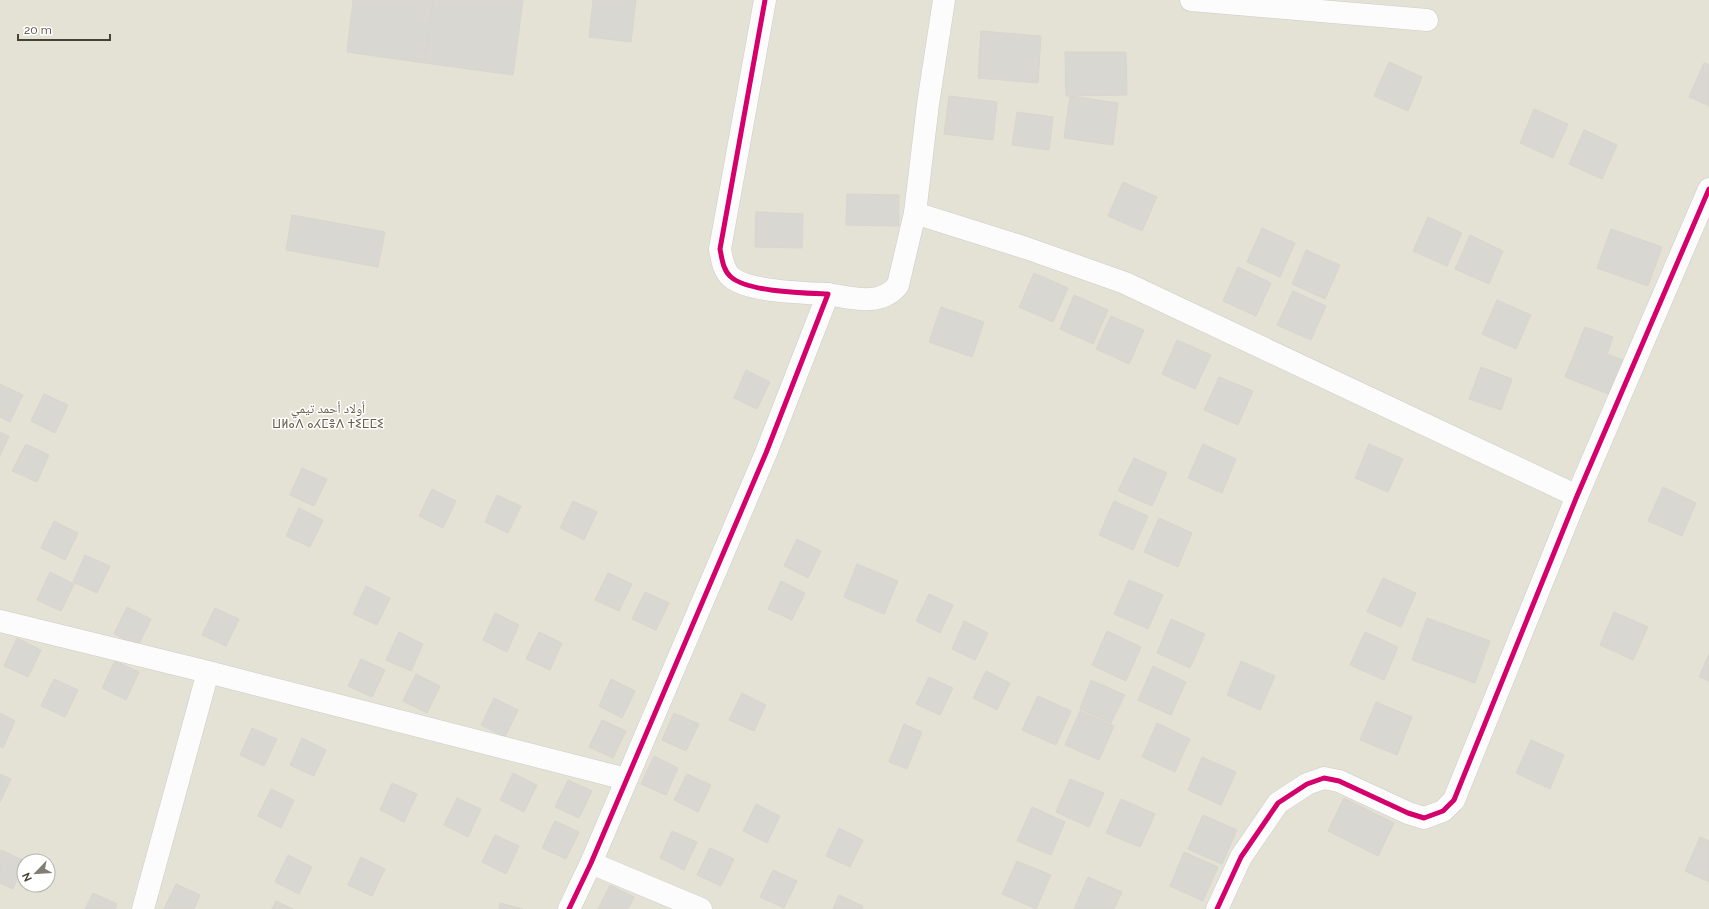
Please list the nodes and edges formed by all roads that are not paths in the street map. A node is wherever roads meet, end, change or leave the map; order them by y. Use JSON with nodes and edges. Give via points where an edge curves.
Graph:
{"nodes":[{"id":1,"x":765,"y":0,"type":"edge"},
{"id":2,"x":944,"y":0,"type":"edge"},
{"id":3,"x":1191,"y":0,"type":"edge"},
{"id":4,"x":1427,"y":20,"type":"dead end"},
{"id":5,"x":1709,"y":189,"type":"edge"},
{"id":6,"x":915,"y":213,"type":"junction"},
{"id":7,"x":828,"y":294,"type":"junction"},
{"id":8,"x":1577,"y":496,"type":"junction"},
{"id":9,"x":0,"y":621,"type":"edge"},
{"id":10,"x":208,"y":672,"type":"junction"},
{"id":11,"x":626,"y":779,"type":"junction"},
{"id":12,"x":591,"y":863,"type":"junction"},
{"id":13,"x":143,"y":909,"type":"edge"},
{"id":14,"x":569,"y":909,"type":"edge"},
{"id":15,"x":701,"y":909,"type":"edge"},
{"id":16,"x":1217,"y":909,"type":"edge"}],
"edges":[{"from":1,"to":7,"type":"street","via":[[720,249],[722,261],[730,277],[736,281],[777,291]]},
{"from":2,"to":6,"type":"street"},
{"from":3,"to":4,"type":"street"},
{"from":5,"to":8,"type":"street"},
{"from":6,"to":7,"type":"street","via":[[898,285],[894,291],[884,297],[870,300]]},
{"from":6,"to":8,"type":"street","via":[[1125,283]]},
{"from":7,"to":11,"type":"street","via":[[766,453]]},
{"from":8,"to":16,"type":"street","via":[[1454,800],[1443,811],[1424,818],[1339,781],[1324,778],[1307,784],[1278,803],[1241,857]]},
{"from":9,"to":10,"type":"street"},
{"from":10,"to":11,"type":"street"},
{"from":10,"to":13,"type":"street"},
{"from":11,"to":12,"type":"street"},
{"from":12,"to":14,"type":"street"},
{"from":12,"to":15,"type":"street"}]}
